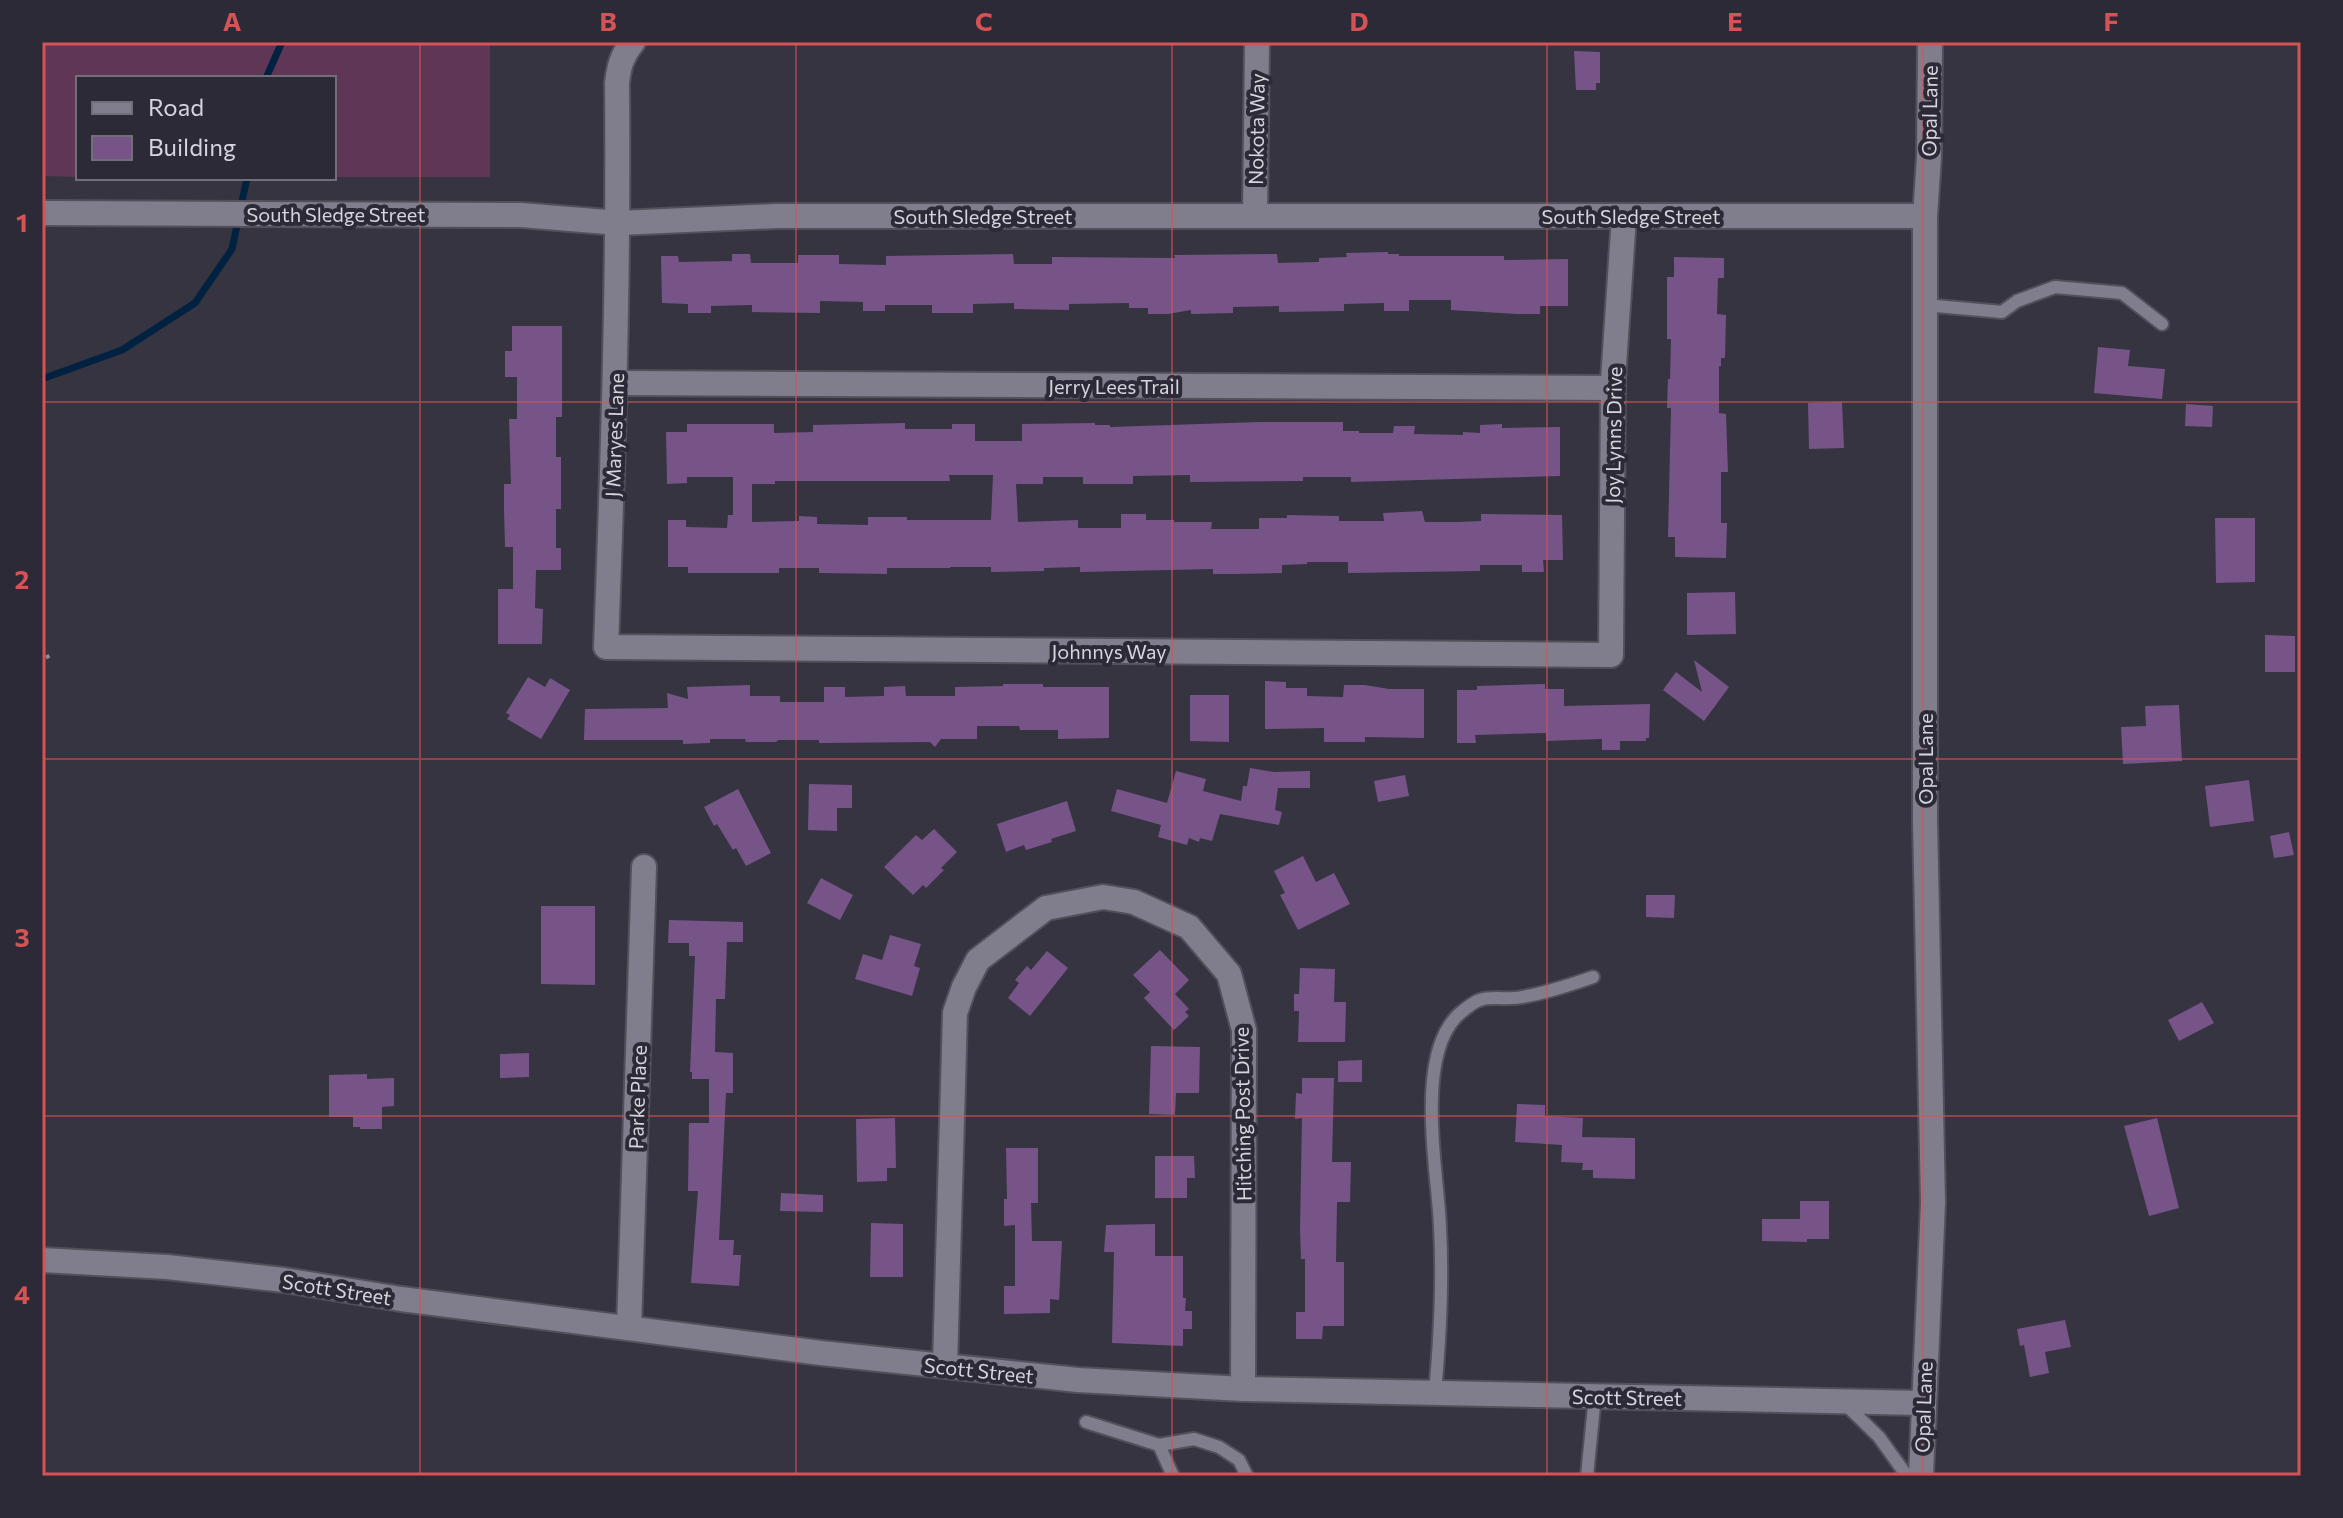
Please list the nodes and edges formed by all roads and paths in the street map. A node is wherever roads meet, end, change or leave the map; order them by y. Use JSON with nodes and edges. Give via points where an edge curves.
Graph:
{"nodes":[{"id":1,"x":633,"y":42,"type":"edge"},
{"id":2,"x":1257,"y":42,"type":"edge"},
{"id":3,"x":1930,"y":42,"type":"edge"},
{"id":4,"x":42,"y":213,"type":"edge"},
{"id":5,"x":1255,"y":216,"type":"junction"},
{"id":6,"x":1624,"y":216,"type":"junction"},
{"id":7,"x":1925,"y":216,"type":"junction"},
{"id":8,"x":619,"y":223,"type":"junction"},
{"id":9,"x":1925,"y":305,"type":"junction"},
{"id":10,"x":2162,"y":324,"type":"dead end"},
{"id":11,"x":616,"y":383,"type":"junction"},
{"id":12,"x":1613,"y":388,"type":"junction"},
{"id":13,"x":42,"y":646,"type":"edge"},
{"id":14,"x":606,"y":647,"type":"joint"},
{"id":15,"x":1611,"y":655,"type":"joint"},
{"id":16,"x":50,"y":661,"type":"dead end"},
{"id":17,"x":644,"y":867,"type":"dead end"},
{"id":18,"x":1593,"y":977,"type":"dead end"},
{"id":19,"x":42,"y":1260,"type":"edge"},
{"id":20,"x":629,"y":1328,"type":"junction"},
{"id":21,"x":945,"y":1366,"type":"junction"},
{"id":22,"x":1243,"y":1389,"type":"junction"},
{"id":23,"x":1435,"y":1393,"type":"junction"},
{"id":24,"x":1595,"y":1396,"type":"junction"},
{"id":25,"x":1843,"y":1402,"type":"junction"},
{"id":26,"x":1923,"y":1403,"type":"junction"},
{"id":27,"x":1086,"y":1422,"type":"dead end"},
{"id":28,"x":1159,"y":1445,"type":"junction"},
{"id":29,"x":1173,"y":1476,"type":"edge"},
{"id":30,"x":1247,"y":1476,"type":"edge"},
{"id":31,"x":1587,"y":1476,"type":"edge"},
{"id":32,"x":1907,"y":1476,"type":"edge"},
{"id":33,"x":1921,"y":1476,"type":"edge"}],
"edges":[{"from":1,"to":8,"type":"street","name":"J Maryes Lane","via":[[619,64],[617,83]]},
{"from":2,"to":5,"type":"street","name":"Nokota Way"},
{"from":3,"to":7,"type":"street","name":"Opal Lane"},
{"from":4,"to":8,"type":"street","name":"South Sledge Street","via":[[521,215]]},
{"from":5,"to":6,"type":"street","name":"South Sledge Street"},
{"from":5,"to":8,"type":"street","name":"South Sledge Street","via":[[777,216]]},
{"from":6,"to":7,"type":"street","name":"South Sledge Street"},
{"from":6,"to":12,"type":"street","name":"Joy Lynns Drive"},
{"from":7,"to":9,"type":"street","name":"Opal Lane"},
{"from":8,"to":11,"type":"street","name":"J Maryes Lane"},
{"from":9,"to":10,"type":"lane","via":[[2002,312],[2055,287],[2122,293]]},
{"from":9,"to":26,"type":"street","name":"Opal Lane","via":[[1925,820],[1933,1203]]},
{"from":11,"to":12,"type":"street","name":"Jerry Lees Trail"},
{"from":11,"to":14,"type":"street","name":"J Maryes Lane"},
{"from":12,"to":15,"type":"street","name":"Joy Lynns Drive"},
{"from":13,"to":16,"type":"path"},
{"from":14,"to":15,"type":"street","name":"Johnnys Way"},
{"from":17,"to":20,"type":"street","name":"Parke Place"},
{"from":18,"to":23,"type":"lane","via":[[1519,998],[1480,999],[1451,1021],[1441,1041],[1432,1090],[1441,1228]]},
{"from":19,"to":20,"type":"street","name":"Scott Street","via":[[255,1277]]},
{"from":20,"to":21,"type":"street","name":"Scott Street"},
{"from":21,"to":22,"type":"street","name":"Scott Street"},
{"from":21,"to":22,"type":"street","name":"Hitching Post Drive","via":[[955,1013],[978,960],[1046,908],[1103,897],[1134,902],[1189,927],[1229,974],[1244,1030]]},
{"from":22,"to":23,"type":"street","name":"Scott Street"},
{"from":23,"to":24,"type":"street","name":"Scott Street"},
{"from":24,"to":25,"type":"street","name":"Scott Street"},
{"from":24,"to":31,"type":"lane"},
{"from":25,"to":26,"type":"street","name":"Scott Street"},
{"from":25,"to":32,"type":"lane","via":[[1879,1437]]},
{"from":26,"to":33,"type":"street","name":"Opal Lane"},
{"from":27,"to":28,"type":"lane"},
{"from":28,"to":29,"type":"lane"},
{"from":28,"to":30,"type":"lane","via":[[1194,1439],[1219,1447],[1239,1460]]}]}
